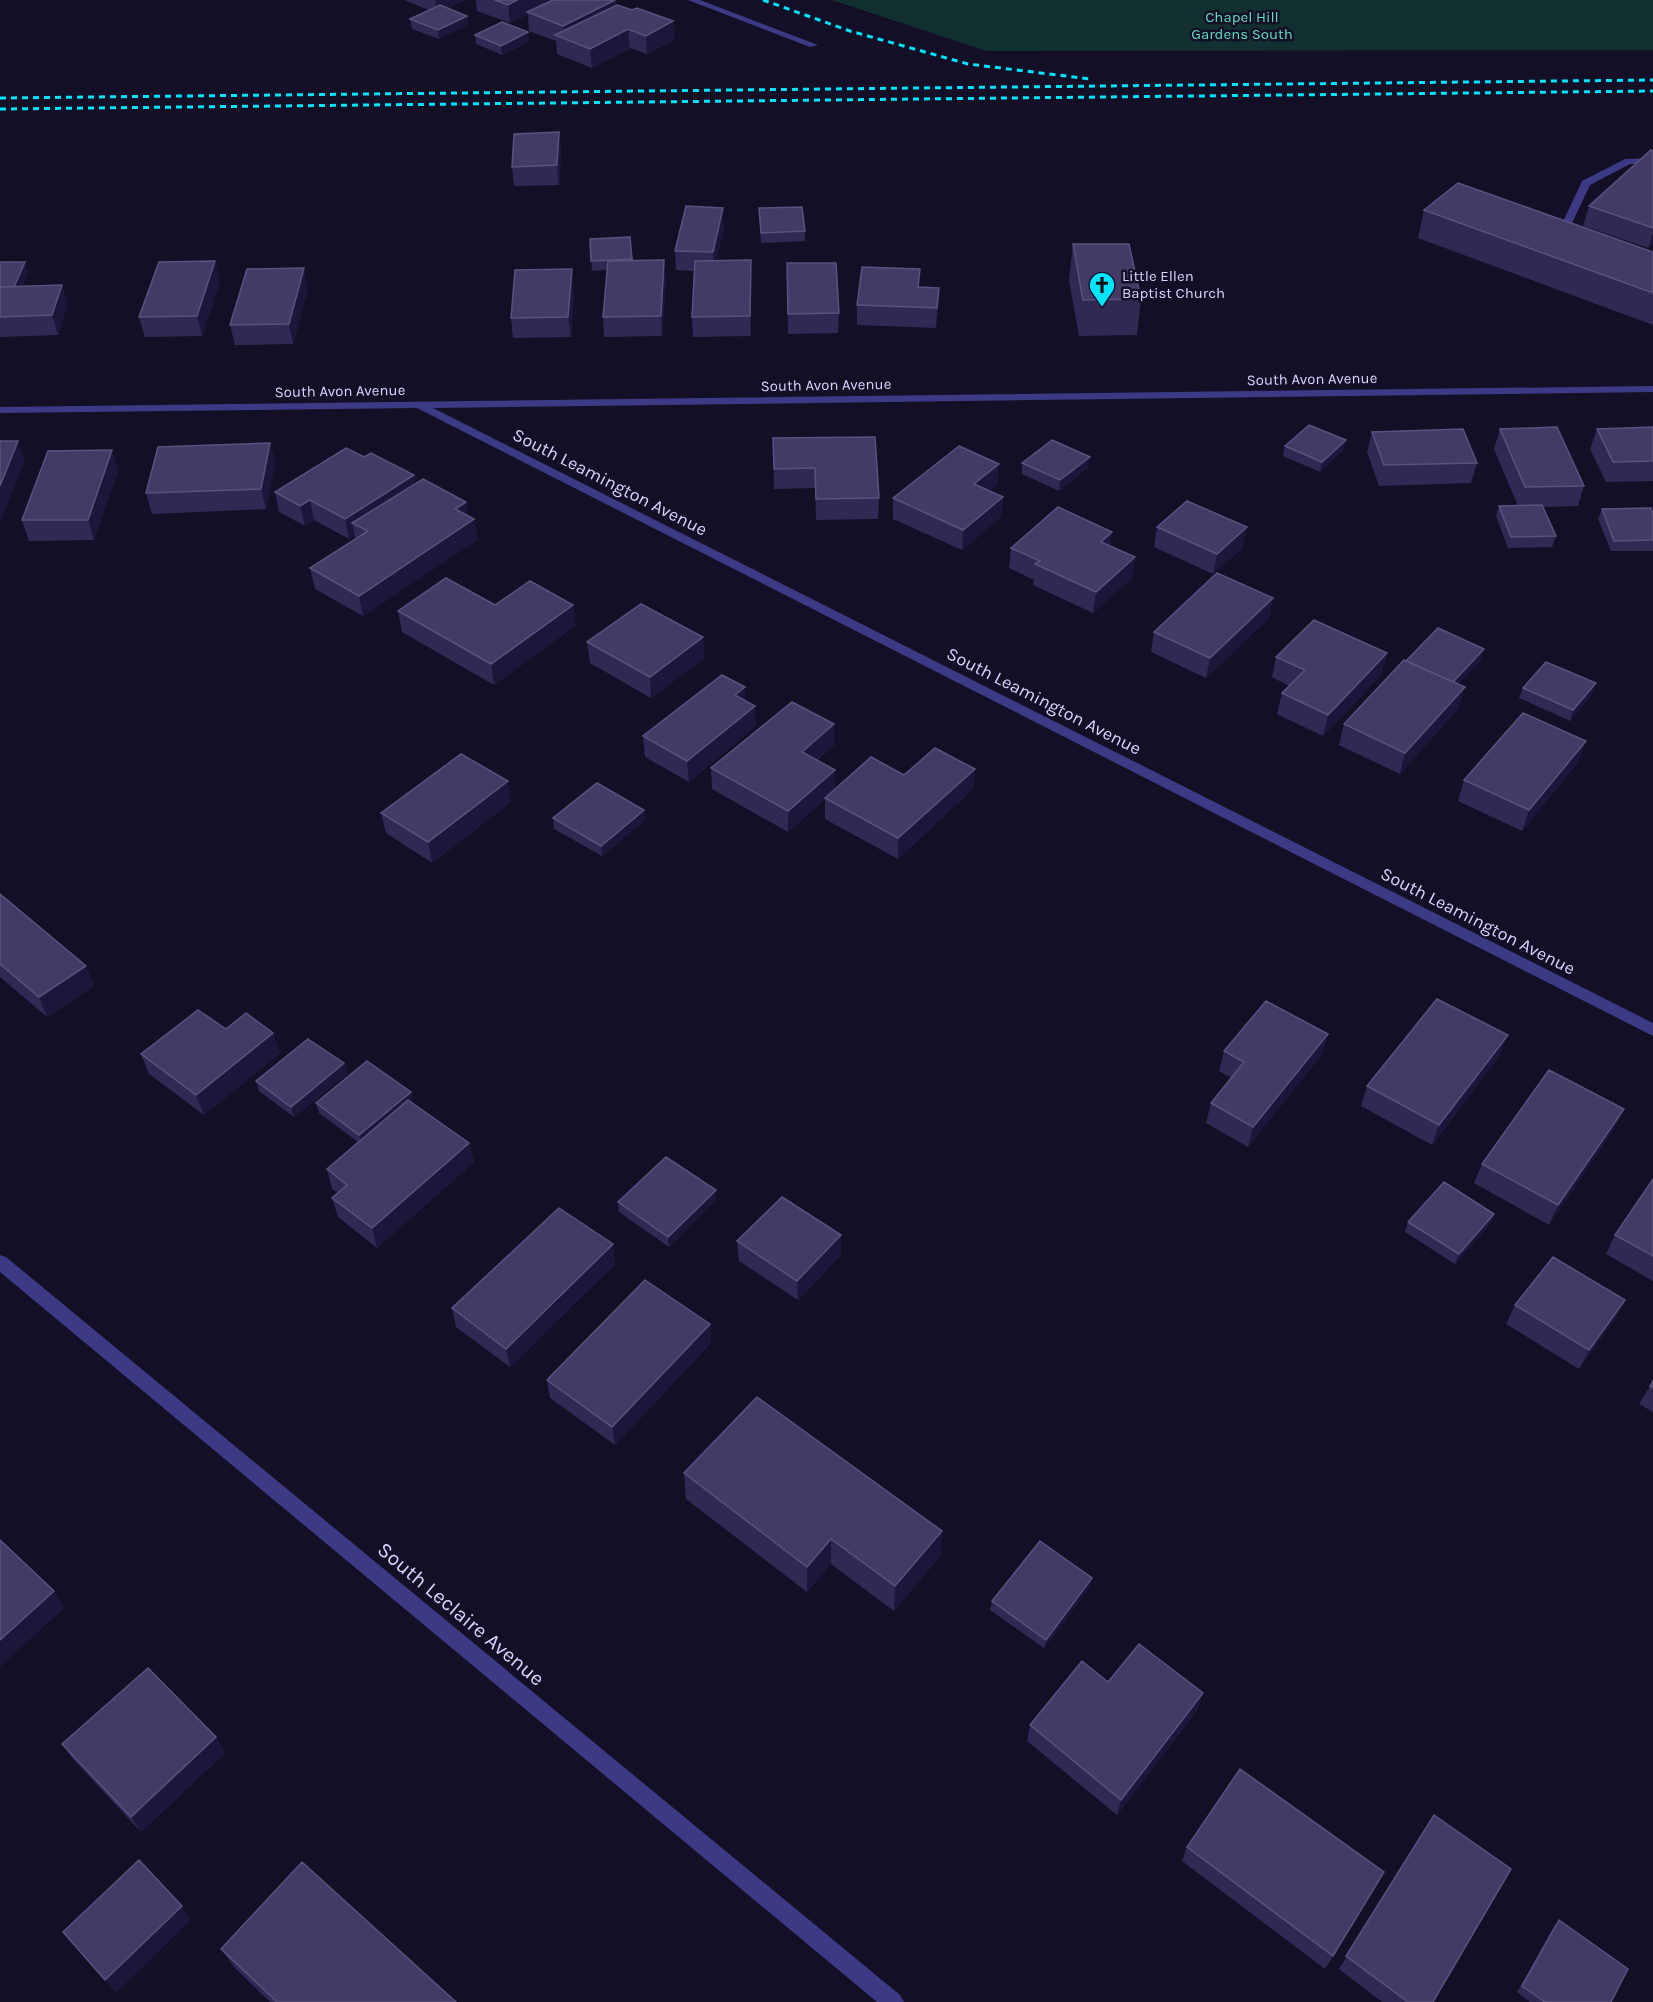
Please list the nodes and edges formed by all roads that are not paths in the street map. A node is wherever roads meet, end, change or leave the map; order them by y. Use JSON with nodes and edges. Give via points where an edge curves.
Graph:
{"nodes":[{"id":1,"x":692,"y":0,"type":"edge"},
{"id":2,"x":813,"y":45,"type":"dead end"},
{"id":3,"x":1653,"y":161,"type":"edge"},
{"id":4,"x":1590,"y":240,"type":"edge"},
{"id":5,"x":1653,"y":389,"type":"edge"},
{"id":6,"x":419,"y":405,"type":"junction"},
{"id":7,"x":0,"y":411,"type":"edge"},
{"id":8,"x":1653,"y":1030,"type":"edge"},
{"id":9,"x":0,"y":1262,"type":"edge"},
{"id":10,"x":893,"y":2002,"type":"edge"}],
"edges":[{"from":1,"to":2,"type":"street"},
{"from":3,"to":4,"type":"street","via":[[1628,161],[1586,183],[1567,224]]},
{"from":5,"to":6,"type":"street","name":"South Avon Avenue"},
{"from":6,"to":7,"type":"street","name":"South Avon Avenue"},
{"from":6,"to":8,"type":"street","name":"South Leamington Avenue"},
{"from":9,"to":10,"type":"street","name":"South Leclaire Avenue"}]}
